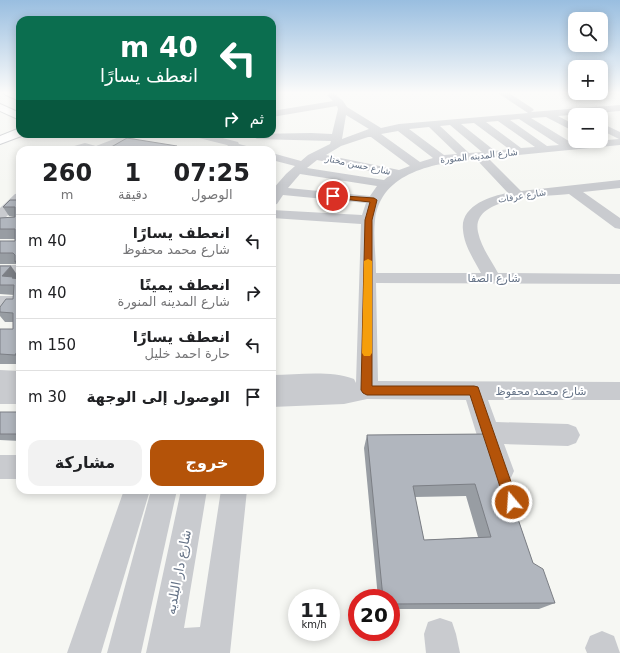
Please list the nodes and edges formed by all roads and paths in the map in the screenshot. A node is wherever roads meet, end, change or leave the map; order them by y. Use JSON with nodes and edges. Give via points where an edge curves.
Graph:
{"nodes":[{"id":1,"x":337,"y":123,"type":"edge"},
{"id":2,"x":364,"y":123,"type":"edge"},
{"id":3,"x":437,"y":123,"type":"edge"},
{"id":4,"x":453,"y":123,"type":"edge"},
{"id":5,"x":482,"y":123,"type":"edge"},
{"id":6,"x":509,"y":123,"type":"edge"},
{"id":7,"x":539,"y":123,"type":"edge"},
{"id":8,"x":432,"y":124,"type":"junction"},
{"id":9,"x":399,"y":127,"type":"junction"},
{"id":10,"x":608,"y":130,"type":"edge"},
{"id":11,"x":374,"y":132,"type":"junction"},
{"id":12,"x":16,"y":134,"type":"edge"},
{"id":13,"x":276,"y":135,"type":"edge"},
{"id":14,"x":620,"y":136,"type":"edge"},
{"id":15,"x":126,"y":138,"type":"edge"},
{"id":16,"x":207,"y":138,"type":"edge"},
{"id":17,"x":246,"y":138,"type":"edge"},
{"id":18,"x":263,"y":138,"type":"edge"},
{"id":19,"x":0,"y":140,"type":"edge"},
{"id":20,"x":338,"y":142,"type":"junction"},
{"id":21,"x":620,"y":142,"type":"edge"},
{"id":22,"x":608,"y":143,"type":"edge"},
{"id":23,"x":568,"y":145,"type":"edge"},
{"id":24,"x":106,"y":146,"type":"edge"},
{"id":25,"x":230,"y":146,"type":"edge"},
{"id":26,"x":292,"y":146,"type":"dead end"},
{"id":27,"x":568,"y":147,"type":"edge"},
{"id":28,"x":545,"y":149,"type":"junction"},
{"id":29,"x":354,"y":150,"type":"dead end"},
{"id":30,"x":519,"y":152,"type":"junction"},
{"id":31,"x":313,"y":153,"type":"junction"},
{"id":32,"x":479,"y":156,"type":"junction"},
{"id":33,"x":368,"y":157,"type":"dead end"},
{"id":34,"x":276,"y":159,"type":"edge"},
{"id":35,"x":442,"y":159,"type":"junction"},
{"id":36,"x":382,"y":164,"type":"dead end"},
{"id":37,"x":418,"y":166,"type":"junction"},
{"id":38,"x":291,"y":172,"type":"junction"},
{"id":39,"x":400,"y":174,"type":"junction"},
{"id":40,"x":387,"y":184,"type":"junction"},
{"id":41,"x":620,"y":184,"type":"edge"},
{"id":42,"x":572,"y":190,"type":"junction"},
{"id":43,"x":276,"y":192,"type":"edge"},
{"id":44,"x":276,"y":195,"type":"edge"},
{"id":45,"x":518,"y":195,"type":"junction"},
{"id":46,"x":374,"y":200,"type":"junction"},
{"id":47,"x":16,"y":201,"type":"edge"},
{"id":48,"x":276,"y":214,"type":"edge"},
{"id":49,"x":0,"y":215,"type":"edge"},
{"id":50,"x":368,"y":220,"type":"junction"},
{"id":51,"x":620,"y":225,"type":"edge"},
{"id":52,"x":0,"y":270,"type":"edge"},
{"id":53,"x":16,"y":270,"type":"edge"},
{"id":54,"x":368,"y":278,"type":"junction"},
{"id":55,"x":492,"y":278,"type":"junction"},
{"id":56,"x":620,"y":279,"type":"edge"},
{"id":57,"x":0,"y":379,"type":"edge"},
{"id":58,"x":16,"y":380,"type":"edge"},
{"id":59,"x":276,"y":384,"type":"edge"},
{"id":60,"x":367,"y":390,"type":"junction"},
{"id":61,"x":474,"y":391,"type":"junction"},
{"id":62,"x":620,"y":391,"type":"edge"},
{"id":63,"x":0,"y":395,"type":"edge"},
{"id":64,"x":16,"y":395,"type":"edge"},
{"id":65,"x":276,"y":398,"type":"edge"},
{"id":66,"x":488,"y":433,"type":"junction"},
{"id":67,"x":568,"y":435,"type":"dead end"},
{"id":68,"x":0,"y":467,"type":"edge"},
{"id":69,"x":16,"y":467,"type":"edge"},
{"id":70,"x":136,"y":494,"type":"edge"},
{"id":71,"x":163,"y":494,"type":"edge"},
{"id":72,"x":193,"y":494,"type":"edge"},
{"id":73,"x":233,"y":494,"type":"edge"},
{"id":74,"x":509,"y":495,"type":"edge"},
{"id":75,"x":214,"y":648,"type":"edge"},
{"id":76,"x":164,"y":650,"type":"edge"},
{"id":77,"x":84,"y":653,"type":"edge"},
{"id":78,"x":124,"y":653,"type":"edge"}],
"edges":[{"from":1,"to":20,"type":"street"},
{"from":2,"to":11,"type":"street"},
{"from":3,"to":8,"type":"street"},
{"from":4,"to":32,"type":"street"},
{"from":5,"to":30,"type":"street"},
{"from":6,"to":28,"type":"street"},
{"from":7,"to":23,"type":"street"},
{"from":8,"to":9,"type":"street"},
{"from":8,"to":32,"type":"street"},
{"from":9,"to":11,"type":"street"},
{"from":9,"to":35,"type":"street"},
{"from":10,"to":14,"type":"street"},
{"from":11,"to":20,"type":"street"},
{"from":11,"to":37,"type":"street"},
{"from":12,"to":19,"type":"main road"},
{"from":13,"to":20,"type":"street","via":[[306,136]]},
{"from":15,"to":24,"type":"street"},
{"from":16,"to":25,"type":"street"},
{"from":17,"to":25,"type":"street"},
{"from":18,"to":26,"type":"street"},
{"from":20,"to":29,"type":"street"},
{"from":20,"to":31,"type":"street"},
{"from":21,"to":22,"type":"street","name":"شارع المدينه المنورة"},
{"from":27,"to":28,"type":"street","name":"شارع المدينه المنورة"},
{"from":28,"to":30,"type":"street","name":"شارع المدينه المنورة"},
{"from":30,"to":32,"type":"street","name":"شارع المدينه المنورة"},
{"from":31,"to":38,"type":"street"},
{"from":31,"to":39,"type":"street","name":"شارع حسن مختار"},
{"from":32,"to":35,"type":"street","name":"شارع المدينه المنورة"},
{"from":32,"to":45,"type":"street"},
{"from":33,"to":36,"type":"street"},
{"from":34,"to":38,"type":"street"},
{"from":35,"to":37,"type":"street","name":"شارع المدينه المنورة"},
{"from":37,"to":39,"type":"street","name":"شارع المدينه المنورة"},
{"from":38,"to":40,"type":"street"},
{"from":38,"to":43,"type":"street"},
{"from":39,"to":40,"type":"street","name":"شارع المدينه المنورة"},
{"from":40,"to":46,"type":"street","name":"شارع المدينه المنورة"},
{"from":41,"to":42,"type":"street","name":"شارع عرفات"},
{"from":42,"to":45,"type":"street","name":"شارع عرفات"},
{"from":42,"to":51,"type":"street"},
{"from":44,"to":46,"type":"street"},
{"from":45,"to":55,"type":"street","name":"شارع عرفات","via":[[485,204],[472,217],[471,235]]},
{"from":46,"to":50,"type":"street","name":"شارع المدينه المنورة"},
{"from":47,"to":49,"type":"street"},
{"from":48,"to":50,"type":"street"},
{"from":50,"to":54,"type":"street","name":"شارع المدينه المنورة"},
{"from":52,"to":53,"type":"street"},
{"from":54,"to":55,"type":"street","name":"شارع الصفا"},
{"from":54,"to":60,"type":"street","name":"شارع المدينه المنورة"},
{"from":55,"to":56,"type":"street","name":"شارع الصفا"},
{"from":57,"to":58,"type":"street"},
{"from":59,"to":60,"type":"street","name":"شارع محمد محفوظ","via":[[334,383]]},
{"from":60,"to":61,"type":"street","name":"شارع محمد محفوظ"},
{"from":60,"to":65,"type":"street","name":"شارع محمد محفوظ","via":[[332,396]]},
{"from":61,"to":62,"type":"street","name":"شارع محمد محفوظ"},
{"from":61,"to":66,"type":"street"},
{"from":63,"to":64,"type":"street"},
{"from":66,"to":67,"type":"street"},
{"from":66,"to":74,"type":"street"},
{"from":68,"to":69,"type":"street"},
{"from":70,"to":77,"type":"street"},
{"from":71,"to":78,"type":"street"},
{"from":72,"to":76,"type":"street","name":"شارع دار البلديه"},
{"from":73,"to":75,"type":"street"},
{"from":75,"to":76,"type":"street"}]}
